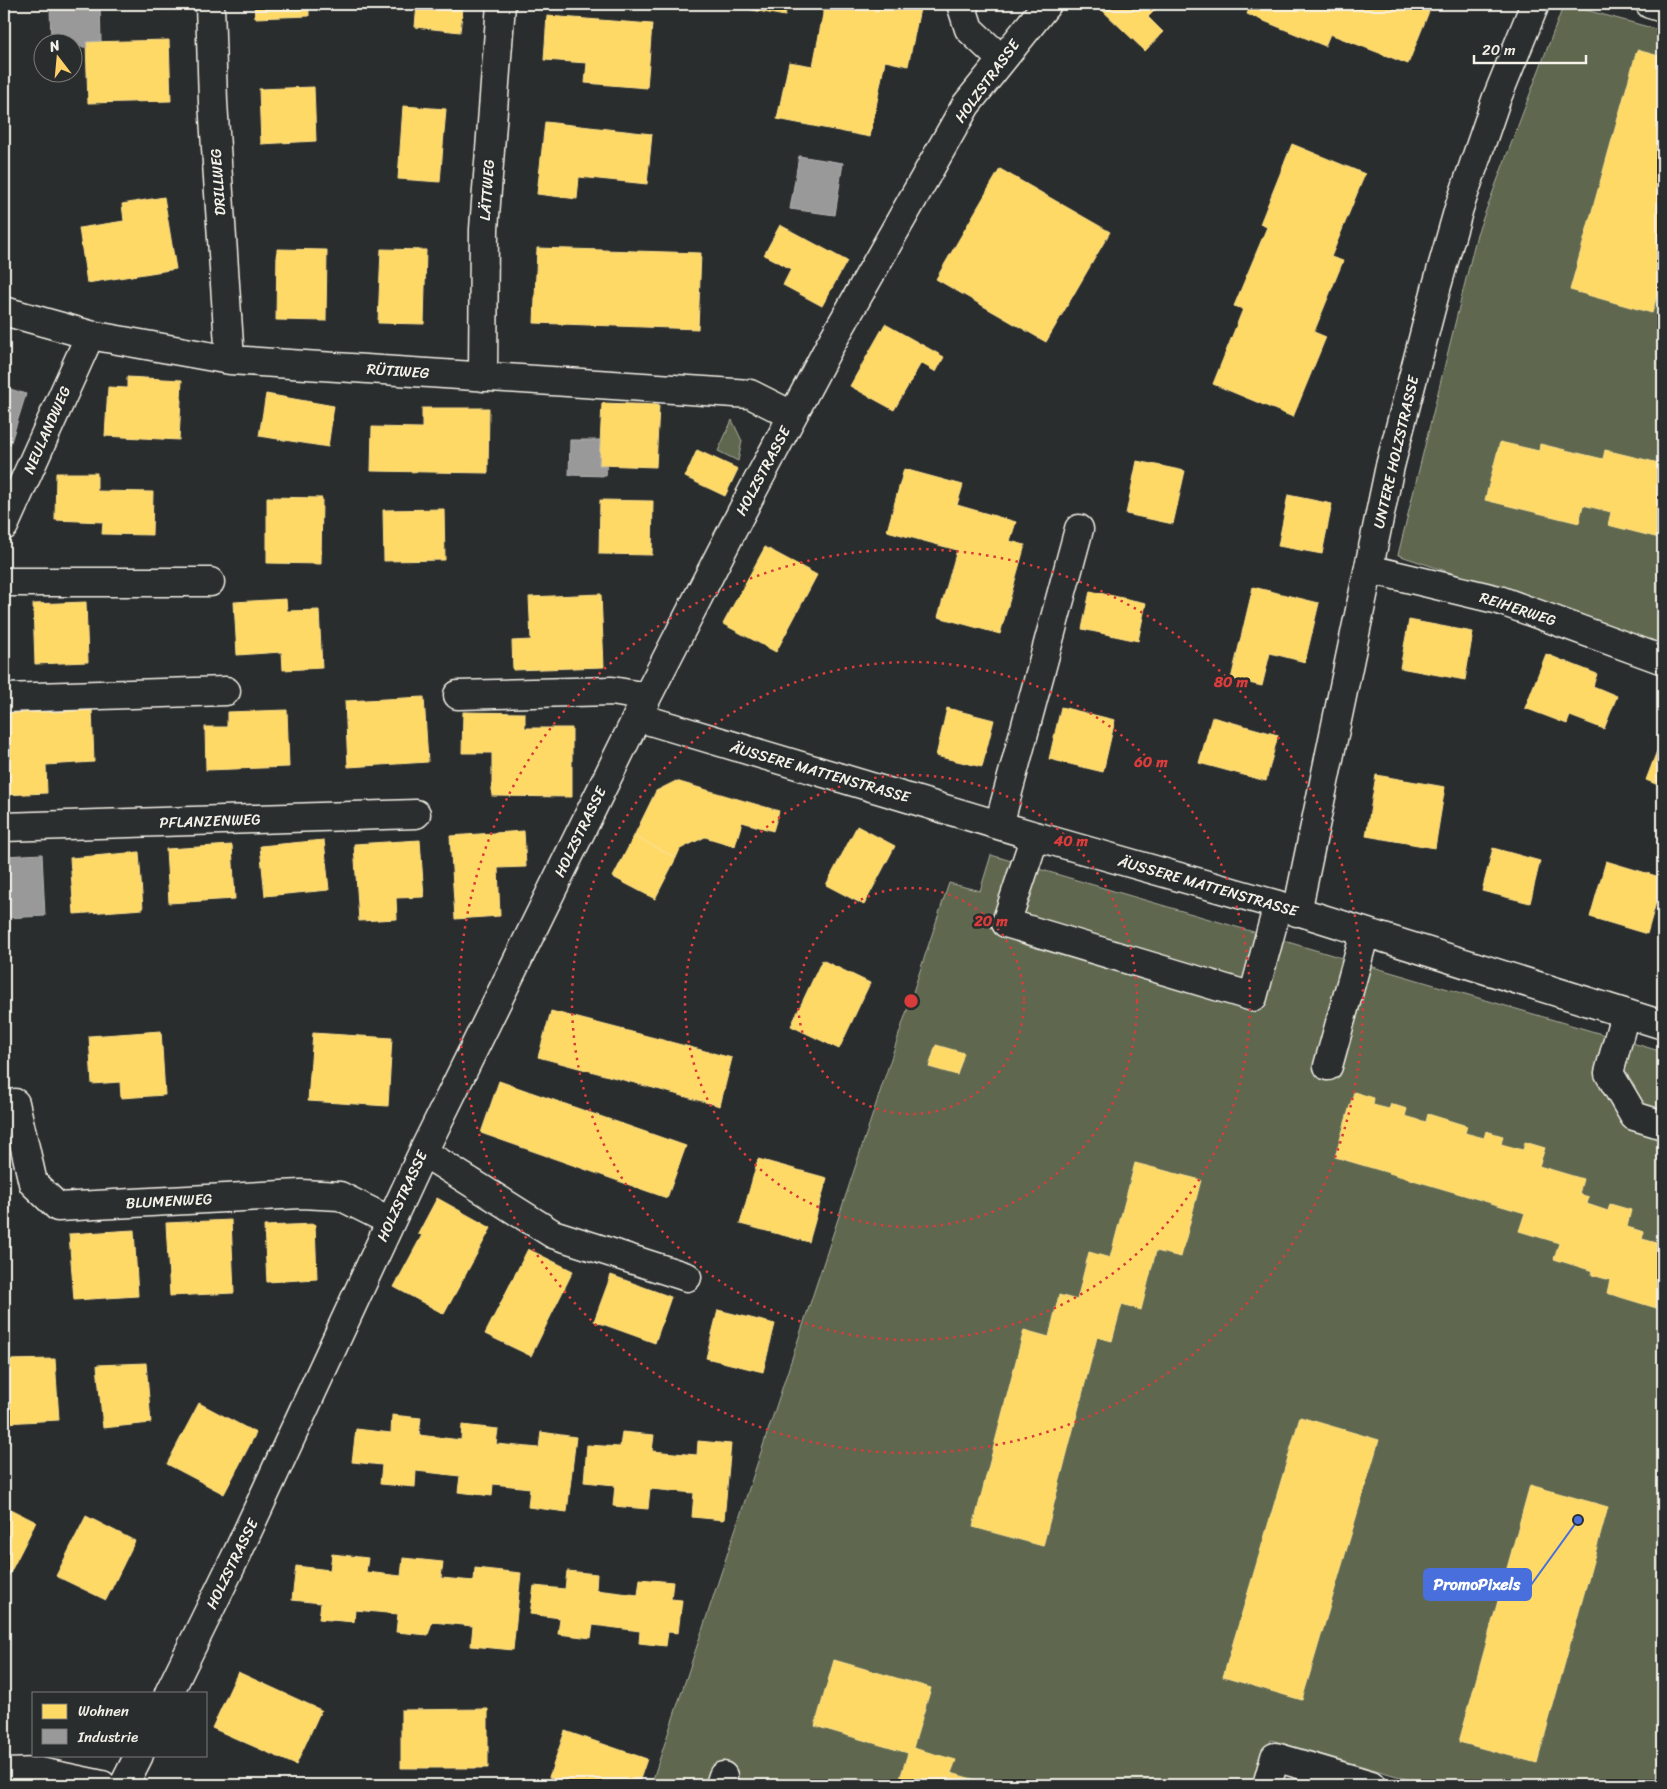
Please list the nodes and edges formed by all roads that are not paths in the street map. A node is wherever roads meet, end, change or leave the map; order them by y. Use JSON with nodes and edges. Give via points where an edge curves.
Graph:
{"nodes":[{"id":1,"x":210,"y":4,"type":"edge"},
{"id":2,"x":501,"y":4,"type":"edge"},
{"id":3,"x":961,"y":4,"type":"edge"},
{"id":4,"x":1048,"y":4,"type":"edge"},
{"id":5,"x":1535,"y":4,"type":"edge"},
{"id":6,"x":1650,"y":4,"type":"edge"},
{"id":7,"x":1663,"y":8,"type":"edge"},
{"id":8,"x":1002,"y":59,"type":"junction"},
{"id":9,"x":4,"y":311,"type":"edge"},
{"id":10,"x":90,"y":334,"type":"junction"},
{"id":11,"x":230,"y":360,"type":"junction"},
{"id":12,"x":483,"y":377,"type":"junction"},
{"id":13,"x":792,"y":415,"type":"junction"},
{"id":14,"x":4,"y":526,"type":"edge"},
{"id":15,"x":1079,"y":529,"type":"dead end"},
{"id":16,"x":1369,"y":569,"type":"junction"},
{"id":17,"x":4,"y":582,"type":"edge"},
{"id":18,"x":210,"y":582,"type":"dead end"},
{"id":19,"x":1663,"y":660,"type":"edge"},
{"id":20,"x":226,"y":691,"type":"dead end"},
{"id":21,"x":458,"y":695,"type":"dead end"},
{"id":22,"x":4,"y":698,"type":"edge"},
{"id":23,"x":642,"y":707,"type":"junction"},
{"id":24,"x":416,"y":814,"type":"dead end"},
{"id":25,"x":999,"y":825,"type":"junction"},
{"id":26,"x":4,"y":827,"type":"edge"},
{"id":27,"x":1035,"y":836,"type":"junction"},
{"id":28,"x":1287,"y":908,"type":"junction"},
{"id":29,"x":1365,"y":933,"type":"junction"},
{"id":30,"x":1625,"y":1014,"type":"junction"},
{"id":31,"x":1663,"y":1025,"type":"edge"},
{"id":32,"x":1328,"y":1066,"type":"dead end"},
{"id":33,"x":15,"y":1103,"type":"dead end"},
{"id":34,"x":1663,"y":1125,"type":"edge"},
{"id":35,"x":423,"y":1152,"type":"junction"},
{"id":36,"x":390,"y":1221,"type":"junction"},
{"id":37,"x":687,"y":1277,"type":"dead end"},
{"id":38,"x":169,"y":1692,"type":"edge"},
{"id":39,"x":138,"y":1756,"type":"edge"},
{"id":40,"x":4,"y":1773,"type":"edge"},
{"id":41,"x":102,"y":1785,"type":"edge"},
{"id":42,"x":124,"y":1785,"type":"edge"},
{"id":43,"x":1267,"y":1785,"type":"edge"},
{"id":44,"x":1371,"y":1785,"type":"edge"}],
"edges":[{"from":1,"to":11,"type":"street","name":"DRILLWEG","via":[[213,102]]},
{"from":2,"to":12,"type":"street","name":"LÄTTWEG","via":[[484,229]]},
{"from":3,"to":8,"type":"street","via":[[969,29]]},
{"from":4,"to":8,"type":"street","name":"HOLZSTRASSE"},
{"from":5,"to":16,"type":"street","name":"UNTERE HOLZSTRASSE","via":[[1496,100],[1459,208],[1390,466]]},
{"from":6,"to":7,"type":"street"},
{"from":8,"to":13,"type":"street","name":"HOLZSTRASSE","via":[[966,105]]},
{"from":9,"to":10,"type":"street","name":"RÜTIWEG"},
{"from":10,"to":11,"type":"street","name":"RÜTIWEG"},
{"from":10,"to":14,"type":"street","name":"NEULANDWEG"},
{"from":11,"to":12,"type":"street","name":"RÜTIWEG"},
{"from":12,"to":13,"type":"street","name":"RÜTIWEG","via":[[750,394]]},
{"from":13,"to":23,"type":"street","name":"HOLZSTRASSE"},
{"from":15,"to":25,"type":"street"},
{"from":16,"to":19,"type":"street","name":"REIHERWEG","via":[[1499,600]]},
{"from":16,"to":28,"type":"street","name":"UNTERE HOLZSTRASSE"},
{"from":17,"to":18,"type":"street"},
{"from":20,"to":22,"type":"street"},
{"from":21,"to":23,"type":"street","name":"ÄUSSERE MATTENSTRASSE","via":[[612,691]]},
{"from":23,"to":25,"type":"street","name":"ÄUSSERE MATTENSTRASSE"},
{"from":23,"to":35,"type":"street","name":"HOLZSTRASSE"},
{"from":24,"to":26,"type":"street","name":"PFLANZENWEG"},
{"from":25,"to":27,"type":"street","name":"ÄUSSERE MATTENSTRASSE"},
{"from":27,"to":28,"type":"street","name":"ÄUSSERE MATTENSTRASSE"},
{"from":27,"to":28,"type":"street","name":"UNTERE HOLZSTRASSE","via":[[1006,923],[1253,997]]},
{"from":28,"to":29,"type":"street","name":"ÄUSSERE MATTENSTRASSE"},
{"from":29,"to":30,"type":"street","name":"ÄUSSERE MATTENSTRASSE"},
{"from":29,"to":32,"type":"street"},
{"from":30,"to":31,"type":"street","name":"ÄUSSERE MATTENSTRASSE"},
{"from":30,"to":34,"type":"street","via":[[1609,1073],[1634,1116]]},
{"from":33,"to":36,"type":"street","name":"BLUMENWEG","via":[[33,1183],[58,1207],[311,1194],[340,1196]]},
{"from":35,"to":36,"type":"street","name":"HOLZSTRASSE"},
{"from":35,"to":37,"type":"street","via":[[553,1234]]},
{"from":36,"to":38,"type":"street","name":"HOLZSTRASSE","via":[[237,1554]]},
{"from":39,"to":42,"type":"street"},
{"from":40,"to":41,"type":"street","via":[[40,1772]]},
{"from":43,"to":44,"type":"street","via":[[1275,1757]]}]}
